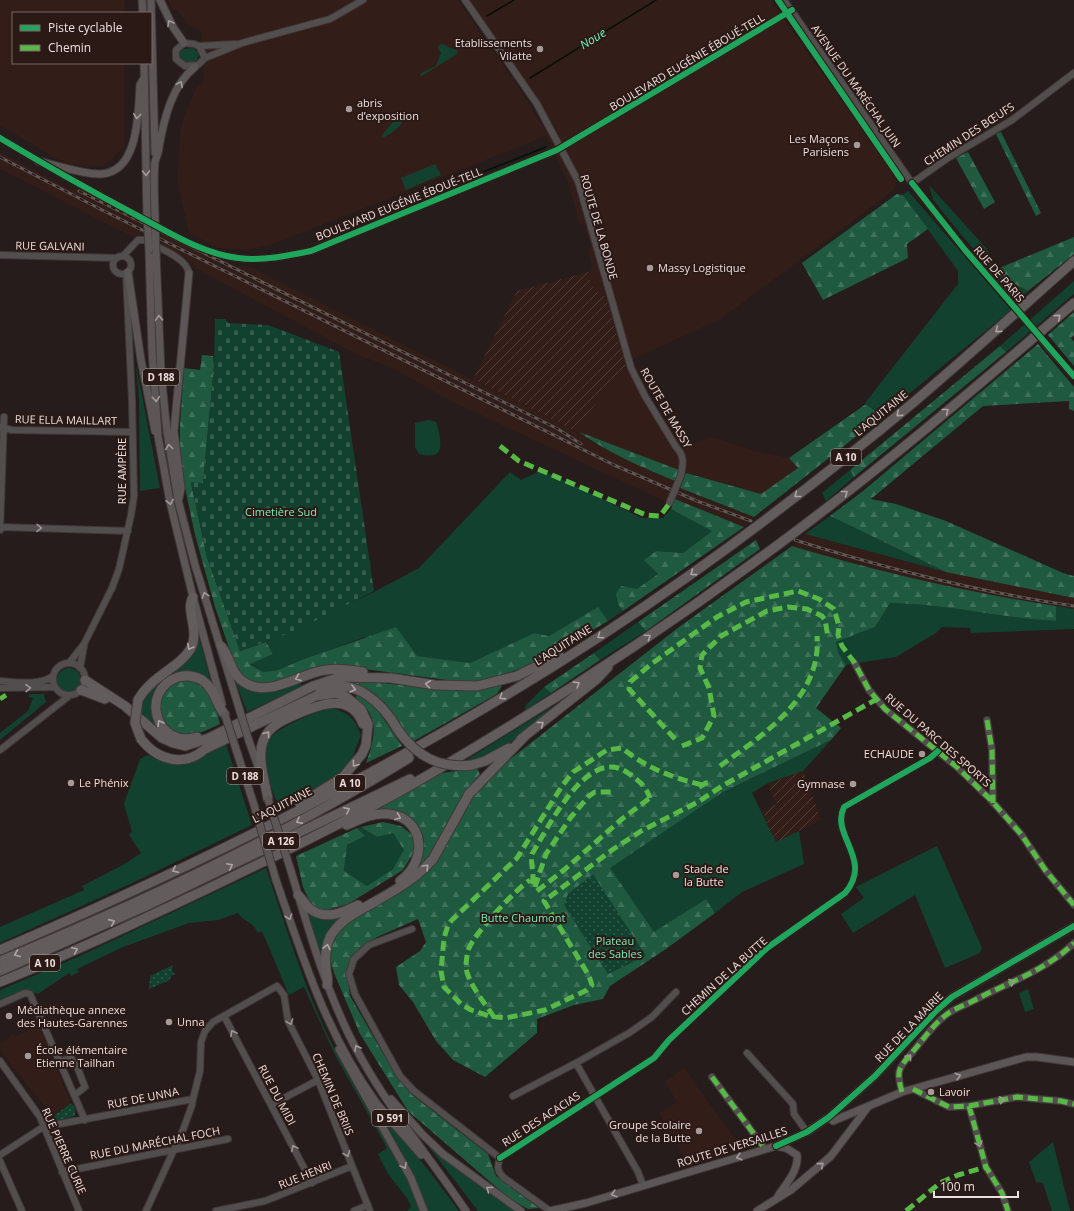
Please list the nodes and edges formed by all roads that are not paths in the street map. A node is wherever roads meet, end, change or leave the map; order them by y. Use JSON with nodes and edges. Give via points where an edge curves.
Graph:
{"nodes":[{"id":1,"x":142,"y":0,"type":"edge"},
{"id":2,"x":152,"y":0,"type":"edge"},
{"id":3,"x":160,"y":0,"type":"edge"},
{"id":4,"x":363,"y":0,"type":"edge"},
{"id":5,"x":465,"y":0,"type":"edge"},
{"id":6,"x":784,"y":0,"type":"edge"},
{"id":7,"x":792,"y":10,"type":"junction"},
{"id":8,"x":142,"y":12,"type":"edge"},
{"id":9,"x":184,"y":43,"type":"junction"},
{"id":10,"x":242,"y":43,"type":"junction"},
{"id":11,"x":200,"y":46,"type":"junction"},
{"id":12,"x":204,"y":58,"type":"junction"},
{"id":13,"x":144,"y":64,"type":"edge"},
{"id":14,"x":195,"y":67,"type":"junction"},
{"id":15,"x":1074,"y":73,"type":"edge"},
{"id":16,"x":144,"y":78,"type":"junction"},
{"id":17,"x":0,"y":138,"type":"edge"},
{"id":18,"x":561,"y":148,"type":"junction"},
{"id":19,"x":38,"y":161,"type":"junction"},
{"id":20,"x":155,"y":161,"type":"junction"},
{"id":21,"x":912,"y":183,"type":"junction"},
{"id":22,"x":0,"y":255,"type":"edge"},
{"id":23,"x":100,"y":257,"type":"junction"},
{"id":24,"x":123,"y":257,"type":"junction"},
{"id":25,"x":1074,"y":261,"type":"edge"},
{"id":26,"x":114,"y":266,"type":"junction"},
{"id":27,"x":1074,"y":267,"type":"edge"},
{"id":28,"x":125,"y":273,"type":"junction"},
{"id":29,"x":189,"y":273,"type":"joint"},
{"id":30,"x":1074,"y":303,"type":"edge"},
{"id":31,"x":1027,"y":304,"type":"junction"},
{"id":32,"x":631,"y":368,"type":"joint"},
{"id":33,"x":1074,"y":376,"type":"edge"},
{"id":34,"x":4,"y":417,"type":"dead end"},
{"id":35,"x":1,"y":428,"type":"edge"},
{"id":36,"x":132,"y":432,"type":"junction"},
{"id":37,"x":158,"y":436,"type":"junction"},
{"id":38,"x":178,"y":500,"type":"junction"},
{"id":39,"x":669,"y":504,"type":"dead end"},
{"id":40,"x":0,"y":526,"type":"edge"},
{"id":41,"x":0,"y":530,"type":"edge"},
{"id":42,"x":128,"y":531,"type":"junction"},
{"id":43,"x":192,"y":597,"type":"junction"},
{"id":44,"x":84,"y":644,"type":"junction"},
{"id":45,"x":221,"y":646,"type":"junction"},
{"id":46,"x":583,"y":647,"type":"junction"},
{"id":47,"x":616,"y":659,"type":"junction"},
{"id":48,"x":854,"y":662,"type":"dead end"},
{"id":49,"x":69,"y":663,"type":"junction"},
{"id":50,"x":80,"y":668,"type":"junction"},
{"id":51,"x":53,"y":676,"type":"junction"},
{"id":52,"x":391,"y":678,"type":"junction"},
{"id":53,"x":85,"y":680,"type":"junction"},
{"id":54,"x":0,"y":681,"type":"edge"},
{"id":55,"x":0,"y":688,"type":"edge"},
{"id":56,"x":56,"y":690,"type":"junction"},
{"id":57,"x":81,"y":690,"type":"junction"},
{"id":58,"x":69,"y":696,"type":"junction"},
{"id":59,"x":291,"y":706,"type":"junction"},
{"id":60,"x":52,"y":708,"type":"junction"},
{"id":61,"x":225,"y":715,"type":"junction"},
{"id":62,"x":987,"y":720,"type":"dead end"},
{"id":63,"x":233,"y":726,"type":"junction"},
{"id":64,"x":452,"y":728,"type":"junction"},
{"id":65,"x":525,"y":736,"type":"junction"},
{"id":66,"x":367,"y":738,"type":"junction"},
{"id":67,"x":484,"y":742,"type":"junction"},
{"id":68,"x":205,"y":749,"type":"junction"},
{"id":69,"x":0,"y":750,"type":"edge"},
{"id":70,"x":938,"y":751,"type":"junction"},
{"id":71,"x":268,"y":799,"type":"junction"},
{"id":72,"x":993,"y":803,"type":"junction"},
{"id":73,"x":323,"y":831,"type":"junction"},
{"id":74,"x":248,"y":836,"type":"junction"},
{"id":75,"x":291,"y":871,"type":"joint"},
{"id":76,"x":276,"y":880,"type":"joint"},
{"id":77,"x":298,"y":895,"type":"junction"},
{"id":78,"x":1073,"y":903,"type":"edge"},
{"id":79,"x":1074,"y":926,"type":"edge"},
{"id":80,"x":412,"y":929,"type":"dead end"},
{"id":81,"x":1074,"y":943,"type":"edge"},
{"id":82,"x":0,"y":950,"type":"edge"},
{"id":83,"x":0,"y":961,"type":"edge"},
{"id":84,"x":0,"y":970,"type":"edge"},
{"id":85,"x":0,"y":982,"type":"edge"},
{"id":86,"x":327,"y":985,"type":"junction"},
{"id":87,"x":277,"y":986,"type":"joint"},
{"id":88,"x":676,"y":992,"type":"dead end"},
{"id":89,"x":0,"y":1004,"type":"edge"},
{"id":90,"x":224,"y":1016,"type":"junction"},
{"id":91,"x":335,"y":1034,"type":"junction"},
{"id":92,"x":747,"y":1053,"type":"dead end"},
{"id":93,"x":0,"y":1061,"type":"edge"},
{"id":94,"x":61,"y":1062,"type":"junction"},
{"id":95,"x":1074,"y":1062,"type":"edge"},
{"id":96,"x":576,"y":1063,"type":"junction"},
{"id":97,"x":712,"y":1077,"type":"dead end"},
{"id":98,"x":318,"y":1080,"type":"junction"},
{"id":99,"x":376,"y":1082,"type":"junction"},
{"id":100,"x":913,"y":1089,"type":"junction"},
{"id":101,"x":902,"y":1092,"type":"junction"},
{"id":102,"x":75,"y":1095,"type":"junction"},
{"id":103,"x":513,"y":1096,"type":"dead end"},
{"id":104,"x":594,"y":1097,"type":"junction"},
{"id":105,"x":193,"y":1099,"type":"junction"},
{"id":106,"x":1074,"y":1104,"type":"edge"},
{"id":107,"x":271,"y":1105,"type":"junction"},
{"id":108,"x":868,"y":1106,"type":"junction"},
{"id":109,"x":968,"y":1106,"type":"junction"},
{"id":110,"x":829,"y":1117,"type":"junction"},
{"id":111,"x":85,"y":1120,"type":"junction"},
{"id":112,"x":43,"y":1127,"type":"junction"},
{"id":113,"x":807,"y":1132,"type":"junction"},
{"id":114,"x":228,"y":1139,"type":"dead end"},
{"id":115,"x":776,"y":1146,"type":"junction"},
{"id":116,"x":765,"y":1150,"type":"junction"},
{"id":117,"x":173,"y":1151,"type":"junction"},
{"id":118,"x":0,"y":1156,"type":"edge"},
{"id":119,"x":500,"y":1158,"type":"junction"},
{"id":120,"x":0,"y":1161,"type":"edge"},
{"id":121,"x":352,"y":1166,"type":"junction"},
{"id":122,"x":62,"y":1172,"type":"junction"},
{"id":123,"x":312,"y":1183,"type":"junction"},
{"id":124,"x":643,"y":1185,"type":"junction"},
{"id":125,"x":455,"y":1195,"type":"junction"},
{"id":126,"x":777,"y":1198,"type":"junction"},
{"id":127,"x":369,"y":1208,"type":"edge"},
{"id":128,"x":766,"y":1208,"type":"edge"},
{"id":129,"x":560,"y":1210,"type":"edge"},
{"id":130,"x":22,"y":1211,"type":"edge"},
{"id":131,"x":79,"y":1211,"type":"edge"},
{"id":132,"x":146,"y":1211,"type":"edge"},
{"id":133,"x":216,"y":1211,"type":"edge"},
{"id":134,"x":354,"y":1211,"type":"edge"},
{"id":135,"x":424,"y":1211,"type":"edge"},
{"id":136,"x":466,"y":1211,"type":"edge"},
{"id":137,"x":521,"y":1211,"type":"edge"},
{"id":138,"x":550,"y":1211,"type":"edge"},
{"id":139,"x":757,"y":1211,"type":"edge"},
{"id":140,"x":1008,"y":1211,"type":"edge"}],
"edges":[{"from":1,"to":8,"type":"main road"},
{"from":2,"to":20,"type":"main road","number":"D 188"},
{"from":9,"to":3,"type":"main road","one_way":true},
{"from":4,"to":10,"type":"street","via":[[330,19]]},
{"from":5,"to":18,"type":"street","name":"ROUTE DE LA BONDE","via":[[537,104]]},
{"from":6,"to":7,"type":"street","name":"AVENUE DU MARÉCHAL JUIN"},
{"from":7,"to":18,"type":"street","name":"BOULEVARD EUGÉNIE ÉBOUÉ-TELL"},
{"from":7,"to":21,"type":"street","name":"AVENUE DU MARÉCHAL JUIN"},
{"from":9,"to":11,"type":"street"},
{"from":9,"to":14,"type":"street","via":[[176,50],[176,59],[186,66]]},
{"from":10,"to":11,"type":"street"},
{"from":10,"to":12,"type":"street"},
{"from":11,"to":12,"type":"street"},
{"from":12,"to":14,"type":"street"},
{"from":13,"to":16,"type":"main road","number":"D 188"},
{"from":20,"to":14,"type":"main road","one_way":true,"via":[[165,117],[183,79]]},
{"from":15,"to":21,"type":"street","name":"CHEMIN DES BŒUFS","via":[[1012,120]]},
{"from":16,"to":19,"type":"main road","one_way":true,"via":[[140,85],[132,147],[119,168],[100,174]]},
{"from":16,"to":37,"type":"main road","number":"D 188","one_way":true,"bridge":true,"via":[[152,350]]},
{"from":17,"to":19,"type":"street","name":"BOULEVARD EUGÉNIE ÉBOUÉ-TELL"},
{"from":18,"to":19,"type":"street","name":"BOULEVARD EUGÉNIE ÉBOUÉ-TELL","via":[[311,251],[277,258],[238,258],[201,247],[73,182]]},
{"from":18,"to":32,"type":"street","name":"ROUTE DE LA BONDE","via":[[578,181]]},
{"from":38,"to":20,"type":"main road","number":"D 188","one_way":true,"bridge":true,"via":[[161,372]]},
{"from":21,"to":33,"type":"street","name":"RUE DE PARIS","bridge":true,"via":[[965,250]]},
{"from":22,"to":23,"type":"street","name":"RUE GALVANI"},
{"from":23,"to":24,"type":"street","name":"RUE GALVANI"},
{"from":23,"to":26,"type":"street","name":"RUE GALVANI"},
{"from":24,"to":26,"type":"street"},
{"from":24,"to":28,"type":"street","name":"RUE AMPÈRE","via":[[131,263]]},
{"from":24,"to":29,"type":"street","via":[[132,244],[144,240],[183,260]]},
{"from":25,"to":31,"type":"highway","name":"L'AQUITAINE","number":"A 10"},
{"from":26,"to":28,"type":"street"},
{"from":27,"to":31,"type":"highway","via":[[1041,296]]},
{"from":28,"to":36,"type":"street","name":"RUE AMPÈRE"},
{"from":28,"to":37,"type":"main road","via":[[146,391]]},
{"from":29,"to":38,"type":"main road","via":[[174,431],[181,488]]},
{"from":47,"to":30,"type":"highway","number":"A 10","one_way":true,"via":[[810,521],[906,445]]},
{"from":31,"to":46,"type":"highway","name":"L'AQUITAINE","number":"A 10","one_way":true,"via":[[915,401],[831,469],[688,576]]},
{"from":32,"to":39,"type":"street","name":"ROUTE DE MASSY","bridge":true,"via":[[676,448],[682,453],[681,476]]},
{"from":34,"to":35,"type":"street"},
{"from":35,"to":36,"type":"street","name":"RUE ELLA MAILLART"},
{"from":35,"to":40,"type":"street","via":[[3,438]]},
{"from":36,"to":42,"type":"street","name":"RUE AMPÈRE","via":[[134,496]]},
{"from":37,"to":43,"type":"main road","number":"D 188","one_way":true},
{"from":45,"to":38,"type":"main road","number":"D 188","one_way":true,"via":[[195,565]]},
{"from":40,"to":41,"type":"street"},
{"from":40,"to":42,"type":"street","one_way":true},
{"from":42,"to":44,"type":"street","name":"RUE AMPÈRE","via":[[112,588]]},
{"from":43,"to":61,"type":"main road","number":"D 188"},
{"from":43,"to":68,"type":"highway","one_way":true,"bridge":true,"via":[[190,602],[195,635],[192,646],[185,656],[148,686],[138,700],[135,723],[141,739],[158,756],[184,759],[194,757]]},
{"from":44,"to":49,"type":"street","name":"RUE AMPÈRE"},
{"from":44,"to":50,"type":"street","name":"RUE AMPÈRE"},
{"from":52,"to":45,"type":"highway","one_way":true,"via":[[335,669],[310,674],[278,686],[254,687],[236,675]]},
{"from":45,"to":71,"type":"main road","number":"D 188","bridge":true},
{"from":46,"to":52,"type":"highway","one_way":true,"via":[[567,650],[517,676],[477,686],[435,685]]},
{"from":46,"to":64,"type":"highway","name":"L'AQUITAINE","number":"A 10","one_way":true},
{"from":65,"to":47,"type":"highway","one_way":true,"via":[[597,679]]},
{"from":67,"to":47,"type":"highway","number":"A 10","one_way":true},
{"from":48,"to":70,"type":"street","name":"RUE DU PARC DES SPORTS","via":[[869,690],[885,709]]},
{"from":49,"to":50,"type":"street"},
{"from":49,"to":51,"type":"street","via":[[59,667]]},
{"from":50,"to":53,"type":"street"},
{"from":51,"to":54,"type":"street","via":[[39,682]]},
{"from":51,"to":56,"type":"street"},
{"from":52,"to":63,"type":"highway","via":[[350,676],[329,680]]},
{"from":53,"to":57,"type":"street"},
{"from":53,"to":63,"type":"highway","via":[[126,706],[162,738],[173,743],[185,746],[198,743]]},
{"from":55,"to":56,"type":"street","one_way":true},
{"from":56,"to":58,"type":"street"},
{"from":56,"to":60,"type":"street"},
{"from":57,"to":58,"type":"street"},
{"from":57,"to":68,"type":"highway","via":[[100,696],[124,711],[169,749],[190,752]]},
{"from":58,"to":60,"type":"street"},
{"from":59,"to":65,"type":"highway","one_way":true,"bridge":true,"via":[[294,702],[324,688],[352,688],[378,701],[412,748],[430,760],[450,766],[472,765],[498,755]]},
{"from":59,"to":66,"type":"highway","via":[[325,693],[345,696],[354,702],[366,717]]},
{"from":59,"to":68,"type":"highway"},
{"from":60,"to":69,"type":"street"},
{"from":63,"to":61,"type":"highway","one_way":true,"via":[[191,739],[173,736],[157,719],[158,692],[168,682],[182,676],[201,679],[213,691]]},
{"from":61,"to":76,"type":"main road","number":"D 188","bridge":true},
{"from":62,"to":72,"type":"street","via":[[992,750]]},
{"from":64,"to":74,"type":"highway","name":"L'AQUITAINE","number":"A 10"},
{"from":64,"to":83,"type":"highway","number":"A 126","one_way":true,"via":[[432,744],[340,800],[222,861]]},
{"from":86,"to":65,"type":"highway","one_way":true,"via":[[327,946],[336,928],[352,915],[410,881],[427,866],[469,794]]},
{"from":71,"to":66,"type":"highway","one_way":true,"via":[[260,755],[261,746],[264,738],[278,724],[318,705],[343,704],[357,715]]},
{"from":66,"to":74,"type":"highway","one_way":true,"via":[[358,761],[343,777]]},
{"from":67,"to":73,"type":"highway","number":"A 10","via":[[408,787]]},
{"from":84,"to":67,"type":"highway","number":"A 126","one_way":true,"via":[[144,907]]},
{"from":70,"to":72,"type":"street","name":"RUE DU PARC DES SPORTS"},
{"from":70,"to":104,"type":"street","name":"CHEMIN DE LA BUTTE","via":[[844,808],[842,826],[855,862],[856,874],[845,893],[767,948],[669,1040],[654,1058]]},
{"from":71,"to":75,"type":"main road","number":"D 188","bridge":true},
{"from":72,"to":78,"type":"street","name":"RUE DU PARC DES SPORTS","via":[[1021,834],[1046,871]]},
{"from":73,"to":77,"type":"highway","one_way":true,"via":[[339,828],[371,815],[396,816],[405,820],[416,833],[419,845],[418,861],[409,874],[395,884],[350,909],[335,914],[319,914]]},
{"from":85,"to":73,"type":"highway","number":"A 10","one_way":true,"via":[[149,917]]},
{"from":74,"to":82,"type":"highway","name":"L'AQUITAINE","number":"A 10","one_way":true},
{"from":75,"to":77,"type":"main road","number":"D 591"},
{"from":76,"to":91,"type":"main road","number":"D 591","one_way":true,"via":[[312,984]]},
{"from":77,"to":86,"type":"main road","number":"D 591"},
{"from":79,"to":110,"type":"main road","name":"RUE DE LA MAIRIE","via":[[952,997],[936,1010],[875,1076]]},
{"from":80,"to":119,"type":"street","name":"RUE DES ACACIAS","via":[[368,945],[354,959],[349,974],[355,994],[400,1076]]},
{"from":101,"to":81,"type":"street","one_way":true,"via":[[898,1076],[901,1067],[947,1014],[991,991],[1032,974]]},
{"from":99,"to":86,"type":"main road","number":"D 591","one_way":true,"via":[[351,1038]]},
{"from":87,"to":90,"type":"street","name":"RUE DE UNNA"},
{"from":87,"to":98,"type":"street","name":"CHEMIN DE BRIIS","one_way":true,"via":[[284,995],[288,1021]]},
{"from":88,"to":96,"type":"street","via":[[652,1017]]},
{"from":89,"to":94,"type":"street","via":[[25,993],[30,994]]},
{"from":90,"to":105,"type":"street","name":"RUE DE UNNA","via":[[213,1022],[205,1031],[201,1042],[200,1071]]},
{"from":107,"to":90,"type":"street","name":"RUE DU MIDI","one_way":true},
{"from":91,"to":125,"type":"main road","number":"D 591","via":[[376,1102]]},
{"from":91,"to":135,"type":"main road","one_way":true,"via":[[334,1041],[411,1178]]},
{"from":92,"to":113,"type":"street","via":[[793,1104],[794,1114]]},
{"from":93,"to":112,"type":"street","name":"RUE PIERRE CURIE","via":[[40,1117]]},
{"from":94,"to":102,"type":"street"},
{"from":94,"to":102,"type":"street","via":[[71,1058],[76,1064],[85,1087]]},
{"from":100,"to":95,"type":"main road","name":"ROUTE DE VERSAILLES","one_way":true,"via":[[1026,1057]]},
{"from":96,"to":103,"type":"street"},
{"from":96,"to":104,"type":"street"},
{"from":97,"to":116,"type":"street"},
{"from":98,"to":107,"type":"street"},
{"from":98,"to":121,"type":"street","name":"CHEMIN DE BRIIS","one_way":true},
{"from":99,"to":125,"type":"main road","number":"D 591"},
{"from":137,"to":99,"type":"main road","one_way":true,"via":[[466,1172],[423,1136]]},
{"from":100,"to":101,"type":"main road","name":"ROUTE DE VERSAILLES"},
{"from":100,"to":109,"type":"street","via":[[944,1106]]},
{"from":101,"to":108,"type":"main road","name":"ROUTE DE VERSAILLES"},
{"from":102,"to":111,"type":"street"},
{"from":104,"to":119,"type":"street","name":"RUE DES ACACIAS"},
{"from":104,"to":124,"type":"street"},
{"from":105,"to":111,"type":"street","name":"RUE DE UNNA"},
{"from":105,"to":117,"type":"street"},
{"from":109,"to":106,"type":"street","one_way":true,"via":[[1017,1098]]},
{"from":123,"to":107,"type":"street","name":"RUE DU MIDI","one_way":true},
{"from":108,"to":110,"type":"main road","name":"ROUTE DE VERSAILLES","via":[[833,1121]]},
{"from":126,"to":108,"type":"main road","one_way":true,"via":[[791,1190],[831,1156]]},
{"from":109,"to":140,"type":"street","one_way":true,"via":[[986,1167],[1002,1193]]},
{"from":110,"to":113,"type":"main road","name":"ROUTE DE VERSAILLES"},
{"from":111,"to":112,"type":"street","name":"RUE DE UNNA"},
{"from":112,"to":118,"type":"street","name":"RUE DE UNNA"},
{"from":112,"to":122,"type":"street","name":"RUE PIERRE CURIE"},
{"from":113,"to":115,"type":"main road","name":"ROUTE DE VERSAILLES"},
{"from":114,"to":117,"type":"street","name":"RUE DU MARÉCHAL FOCH"},
{"from":115,"to":116,"type":"main road","name":"ROUTE DE VERSAILLES"},
{"from":115,"to":126,"type":"main road","via":[[792,1150],[798,1160],[792,1175]]},
{"from":116,"to":124,"type":"main road","name":"ROUTE DE VERSAILLES","one_way":true},
{"from":117,"to":122,"type":"street","name":"RUE DU MARÉCHAL FOCH"},
{"from":117,"to":132,"type":"street"},
{"from":119,"to":138,"type":"street","via":[[498,1172]]},
{"from":120,"to":130,"type":"street"},
{"from":121,"to":123,"type":"street","name":"RUE HENRI"},
{"from":121,"to":127,"type":"street","name":"CHEMIN DE BRIIS"},
{"from":122,"to":131,"type":"street","name":"RUE PIERRE CURIE"},
{"from":123,"to":133,"type":"street","name":"RUE HENRI","via":[[265,1201]]},
{"from":124,"to":129,"type":"main road","name":"ROUTE DE VERSAILLES","one_way":true},
{"from":125,"to":136,"type":"main road","number":"D 591"},
{"from":126,"to":128,"type":"main road"},
{"from":127,"to":134,"type":"street"},
{"from":128,"to":139,"type":"main road"},
{"from":129,"to":138,"type":"main road","name":"ROUTE DE VERSAILLES"}]}
